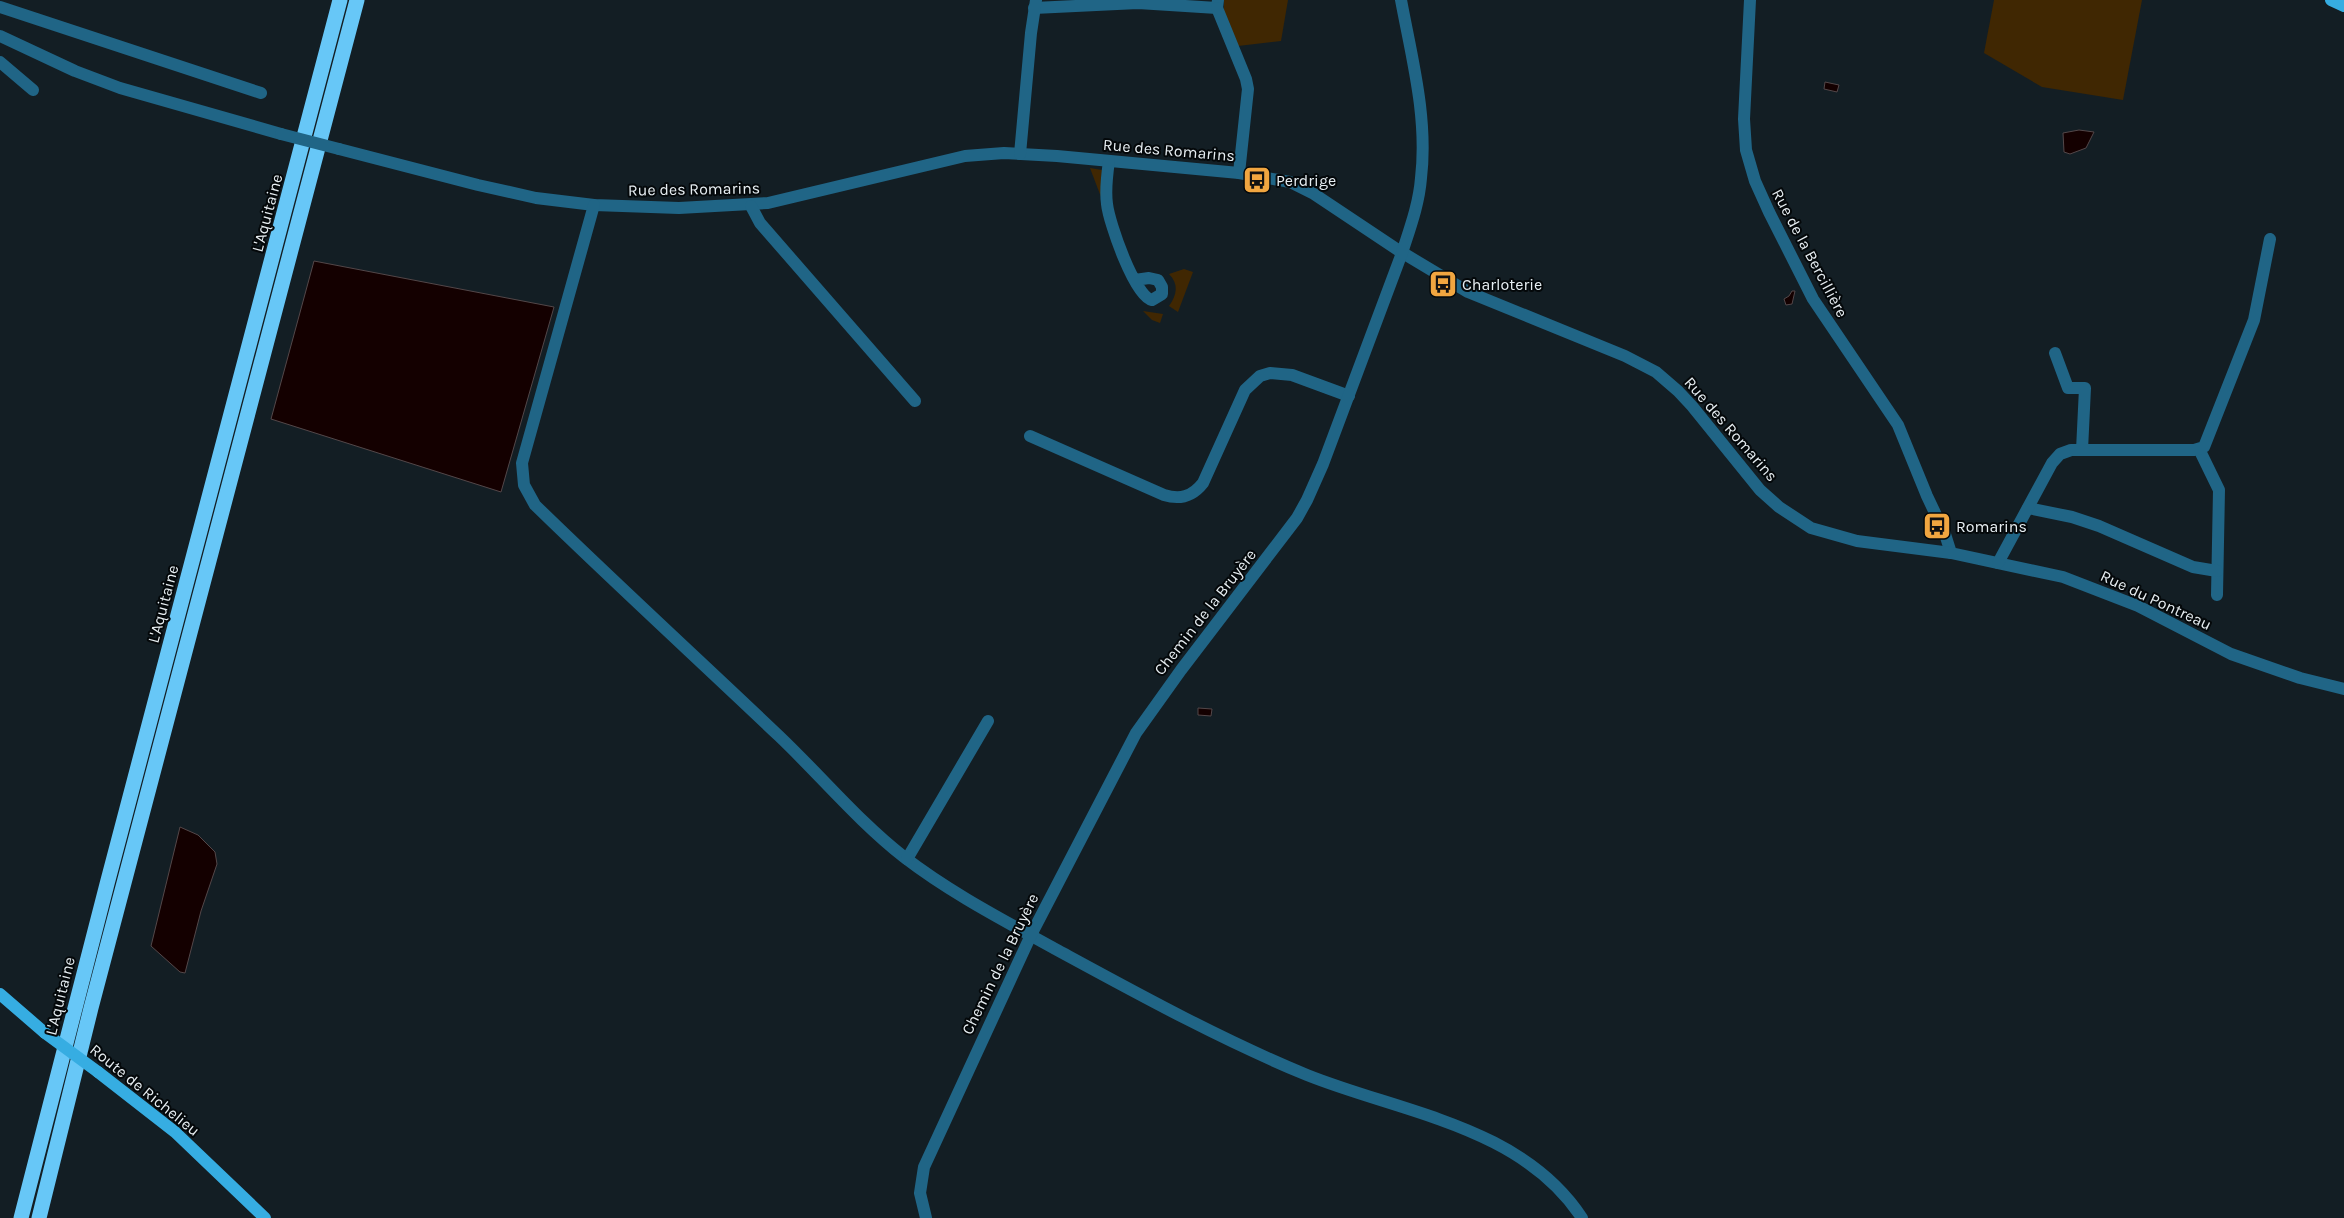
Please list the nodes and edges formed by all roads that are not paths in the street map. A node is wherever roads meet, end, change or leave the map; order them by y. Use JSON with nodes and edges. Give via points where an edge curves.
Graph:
{"nodes":[{"id":1,"x":340,"y":0,"type":"edge"},
{"id":2,"x":357,"y":0,"type":"edge"},
{"id":3,"x":1401,"y":0,"type":"edge"},
{"id":4,"x":1750,"y":0,"type":"edge"},
{"id":5,"x":2331,"y":0,"type":"edge"},
{"id":6,"x":1035,"y":4,"type":"edge"},
{"id":7,"x":1217,"y":4,"type":"edge"},
{"id":8,"x":2344,"y":6,"type":"edge"},
{"id":9,"x":0,"y":8,"type":"edge"},
{"id":10,"x":0,"y":25,"type":"edge"},
{"id":11,"x":0,"y":36,"type":"edge"},
{"id":12,"x":30,"y":50,"type":"junction"},
{"id":13,"x":0,"y":62,"type":"edge"},
{"id":14,"x":33,"y":90,"type":"dead end"},
{"id":15,"x":261,"y":93,"type":"dead end"},
{"id":16,"x":1020,"y":154,"type":"junction"},
{"id":17,"x":1109,"y":161,"type":"junction"},
{"id":18,"x":1239,"y":173,"type":"junction"},
{"id":19,"x":594,"y":205,"type":"junction"},
{"id":20,"x":751,"y":206,"type":"junction"},
{"id":21,"x":2270,"y":239,"type":"dead end"},
{"id":22,"x":1402,"y":253,"type":"junction"},
{"id":23,"x":1135,"y":280,"type":"dead end"},
{"id":24,"x":2054,"y":354,"type":"dead end"},
{"id":25,"x":1349,"y":396,"type":"junction"},
{"id":26,"x":915,"y":401,"type":"dead end"},
{"id":27,"x":1030,"y":436,"type":"dead end"},
{"id":28,"x":2199,"y":449,"type":"junction"},
{"id":29,"x":2082,"y":450,"type":"junction"},
{"id":30,"x":2028,"y":508,"type":"junction"},
{"id":31,"x":1951,"y":553,"type":"junction"},
{"id":32,"x":1998,"y":563,"type":"junction"},
{"id":33,"x":2217,"y":571,"type":"junction"},
{"id":34,"x":2217,"y":595,"type":"dead end"},
{"id":35,"x":2344,"y":689,"type":"edge"},
{"id":36,"x":988,"y":721,"type":"dead end"},
{"id":37,"x":907,"y":859,"type":"junction"},
{"id":38,"x":1031,"y":935,"type":"junction"},
{"id":39,"x":0,"y":994,"type":"edge"},
{"id":40,"x":21,"y":1218,"type":"edge"},
{"id":41,"x":39,"y":1218,"type":"edge"},
{"id":42,"x":265,"y":1218,"type":"edge"},
{"id":43,"x":926,"y":1218,"type":"edge"},
{"id":44,"x":1582,"y":1218,"type":"edge"}],
"edges":[{"from":1,"to":40,"type":"highway","name":"L'Aquitaine"},
{"from":2,"to":41,"type":"highway","name":"L'Aquitaine","via":[[91,1008]]},
{"from":3,"to":22,"type":"street","name":"Chemin de la Bruyère","via":[[1421,103],[1423,136],[1417,203]]},
{"from":4,"to":31,"type":"street","name":"Rue de la Bercillière","via":[[1744,119],[1746,150],[1755,181],[1813,299],[1898,425]]},
{"from":5,"to":8,"type":"main road"},
{"from":6,"to":7,"type":"street"},
{"from":6,"to":16,"type":"street"},
{"from":7,"to":18,"type":"street","via":[[1248,89]]},
{"from":9,"to":15,"type":"street"},
{"from":10,"to":12,"type":"street"},
{"from":11,"to":12,"type":"street"},
{"from":12,"to":19,"type":"street","name":"Rue des Romarins","bridge":true,"via":[[120,88],[281,134],[510,193]]},
{"from":13,"to":14,"type":"street"},
{"from":16,"to":17,"type":"street","name":"Rue des Romarins"},
{"from":16,"to":20,"type":"street","name":"Rue des Romarins","via":[[965,156]]},
{"from":17,"to":18,"type":"street","name":"Rue des Romarins"},
{"from":17,"to":23,"type":"street","via":[[1106,195],[1109,219]]},
{"from":18,"to":22,"type":"street","name":"Rue des Romarins","via":[[1278,178],[1302,187]]},
{"from":19,"to":20,"type":"street","name":"Rue des Romarins"},
{"from":19,"to":37,"type":"street","via":[[522,463],[521,474],[528,496],[636,603]]},
{"from":20,"to":26,"type":"street","via":[[760,223]]},
{"from":21,"to":28,"type":"street","via":[[2254,320],[2207,442]]},
{"from":22,"to":25,"type":"street","name":"Chemin de la Bruyère"},
{"from":22,"to":31,"type":"street","name":"Rue des Romarins","via":[[1480,298],[1625,356],[1656,372],[1692,406],[1760,490],[1811,528],[1857,541]]},
{"from":24,"to":29,"type":"street","via":[[2068,388],[2085,388]]},
{"from":25,"to":27,"type":"street","via":[[1292,375],[1270,373],[1260,376],[1245,390],[1203,483],[1193,494],[1179,498],[1164,495]]},
{"from":25,"to":38,"type":"street","name":"Chemin de la Bruyère","via":[[1316,482],[1297,518],[1136,734]]},
{"from":28,"to":29,"type":"street"},
{"from":28,"to":33,"type":"street","via":[[2219,490]]},
{"from":29,"to":30,"type":"street","via":[[2065,451],[2055,458]]},
{"from":30,"to":32,"type":"street"},
{"from":30,"to":33,"type":"street","via":[[2072,517],[2193,567]]},
{"from":31,"to":32,"type":"street","name":"Rue du Pontreau"},
{"from":32,"to":35,"type":"street","name":"Rue du Pontreau","via":[[2085,584],[2138,606],[2231,654],[2300,678]]},
{"from":33,"to":34,"type":"street"},
{"from":36,"to":37,"type":"street"},
{"from":37,"to":38,"type":"street"},
{"from":38,"to":43,"type":"street","name":"Chemin de la Bruyère","via":[[924,1167],[920,1193]]},
{"from":38,"to":44,"type":"street","via":[[1149,1000],[1270,1059],[1340,1088],[1497,1143],[1522,1157],[1550,1180]]},
{"from":39,"to":42,"type":"main road","name":"Route de Richelieu","bridge":true,"via":[[45,1033],[174,1132]]}]}
